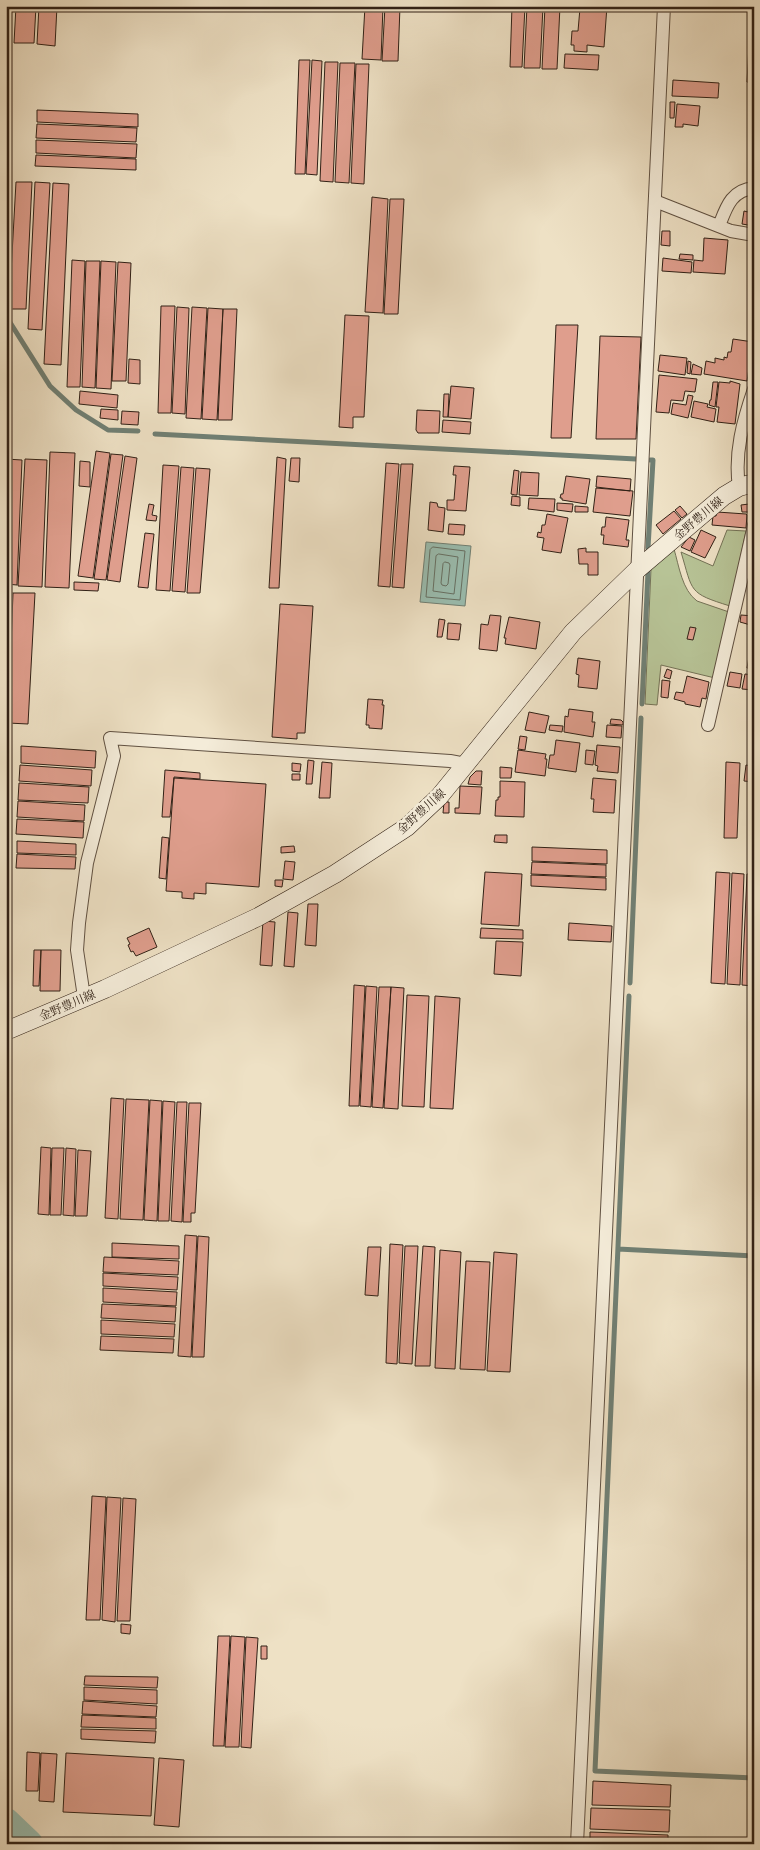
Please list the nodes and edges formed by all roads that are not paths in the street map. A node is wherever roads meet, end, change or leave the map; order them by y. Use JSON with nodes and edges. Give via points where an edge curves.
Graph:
{"nodes":[{"id":1,"x":664,"y":6,"type":"edge"},
{"id":2,"x":754,"y":188,"type":"edge"},
{"id":3,"x":655,"y":201,"type":"junction"},
{"id":4,"x":719,"y":226,"type":"junction"},
{"id":5,"x":754,"y":235,"type":"edge"},
{"id":6,"x":754,"y":389,"type":"edge"},
{"id":7,"x":746,"y":485,"type":"edge"},
{"id":8,"x":754,"y":525,"type":"edge"},
{"id":9,"x":638,"y":569,"type":"junction"},
{"id":10,"x":708,"y":725,"type":"dead end"},
{"id":11,"x":466,"y":764,"type":"junction"},
{"id":12,"x":84,"y":997,"type":"junction"},
{"id":13,"x":6,"y":1030,"type":"edge"},
{"id":14,"x":577,"y":1844,"type":"edge"}],
"edges":[{"from":1,"to":3,"type":"street"},
{"from":2,"to":4,"type":"street","via":[[734,195]]},
{"from":3,"to":4,"type":"street"},
{"from":3,"to":9,"type":"street"},
{"from":4,"to":5,"type":"street"},
{"from":6,"to":7,"type":"street","via":[[740,432],[736,472]]},
{"from":7,"to":9,"type":"main road","name":"金野豊川線","via":[[724,496]]},
{"from":8,"to":10,"type":"street"},
{"from":9,"to":11,"type":"main road","name":"金野豊川線","via":[[573,632]]},
{"from":9,"to":14,"type":"street"},
{"from":11,"to":12,"type":"main road","name":"金野豊川線","via":[[439,797],[407,826],[335,874],[258,916]]},
{"from":11,"to":12,"type":"street","via":[[110,738],[114,756],[87,863],[78,923],[77,950]]},
{"from":12,"to":13,"type":"main road","name":"金野豊川線"}]}
